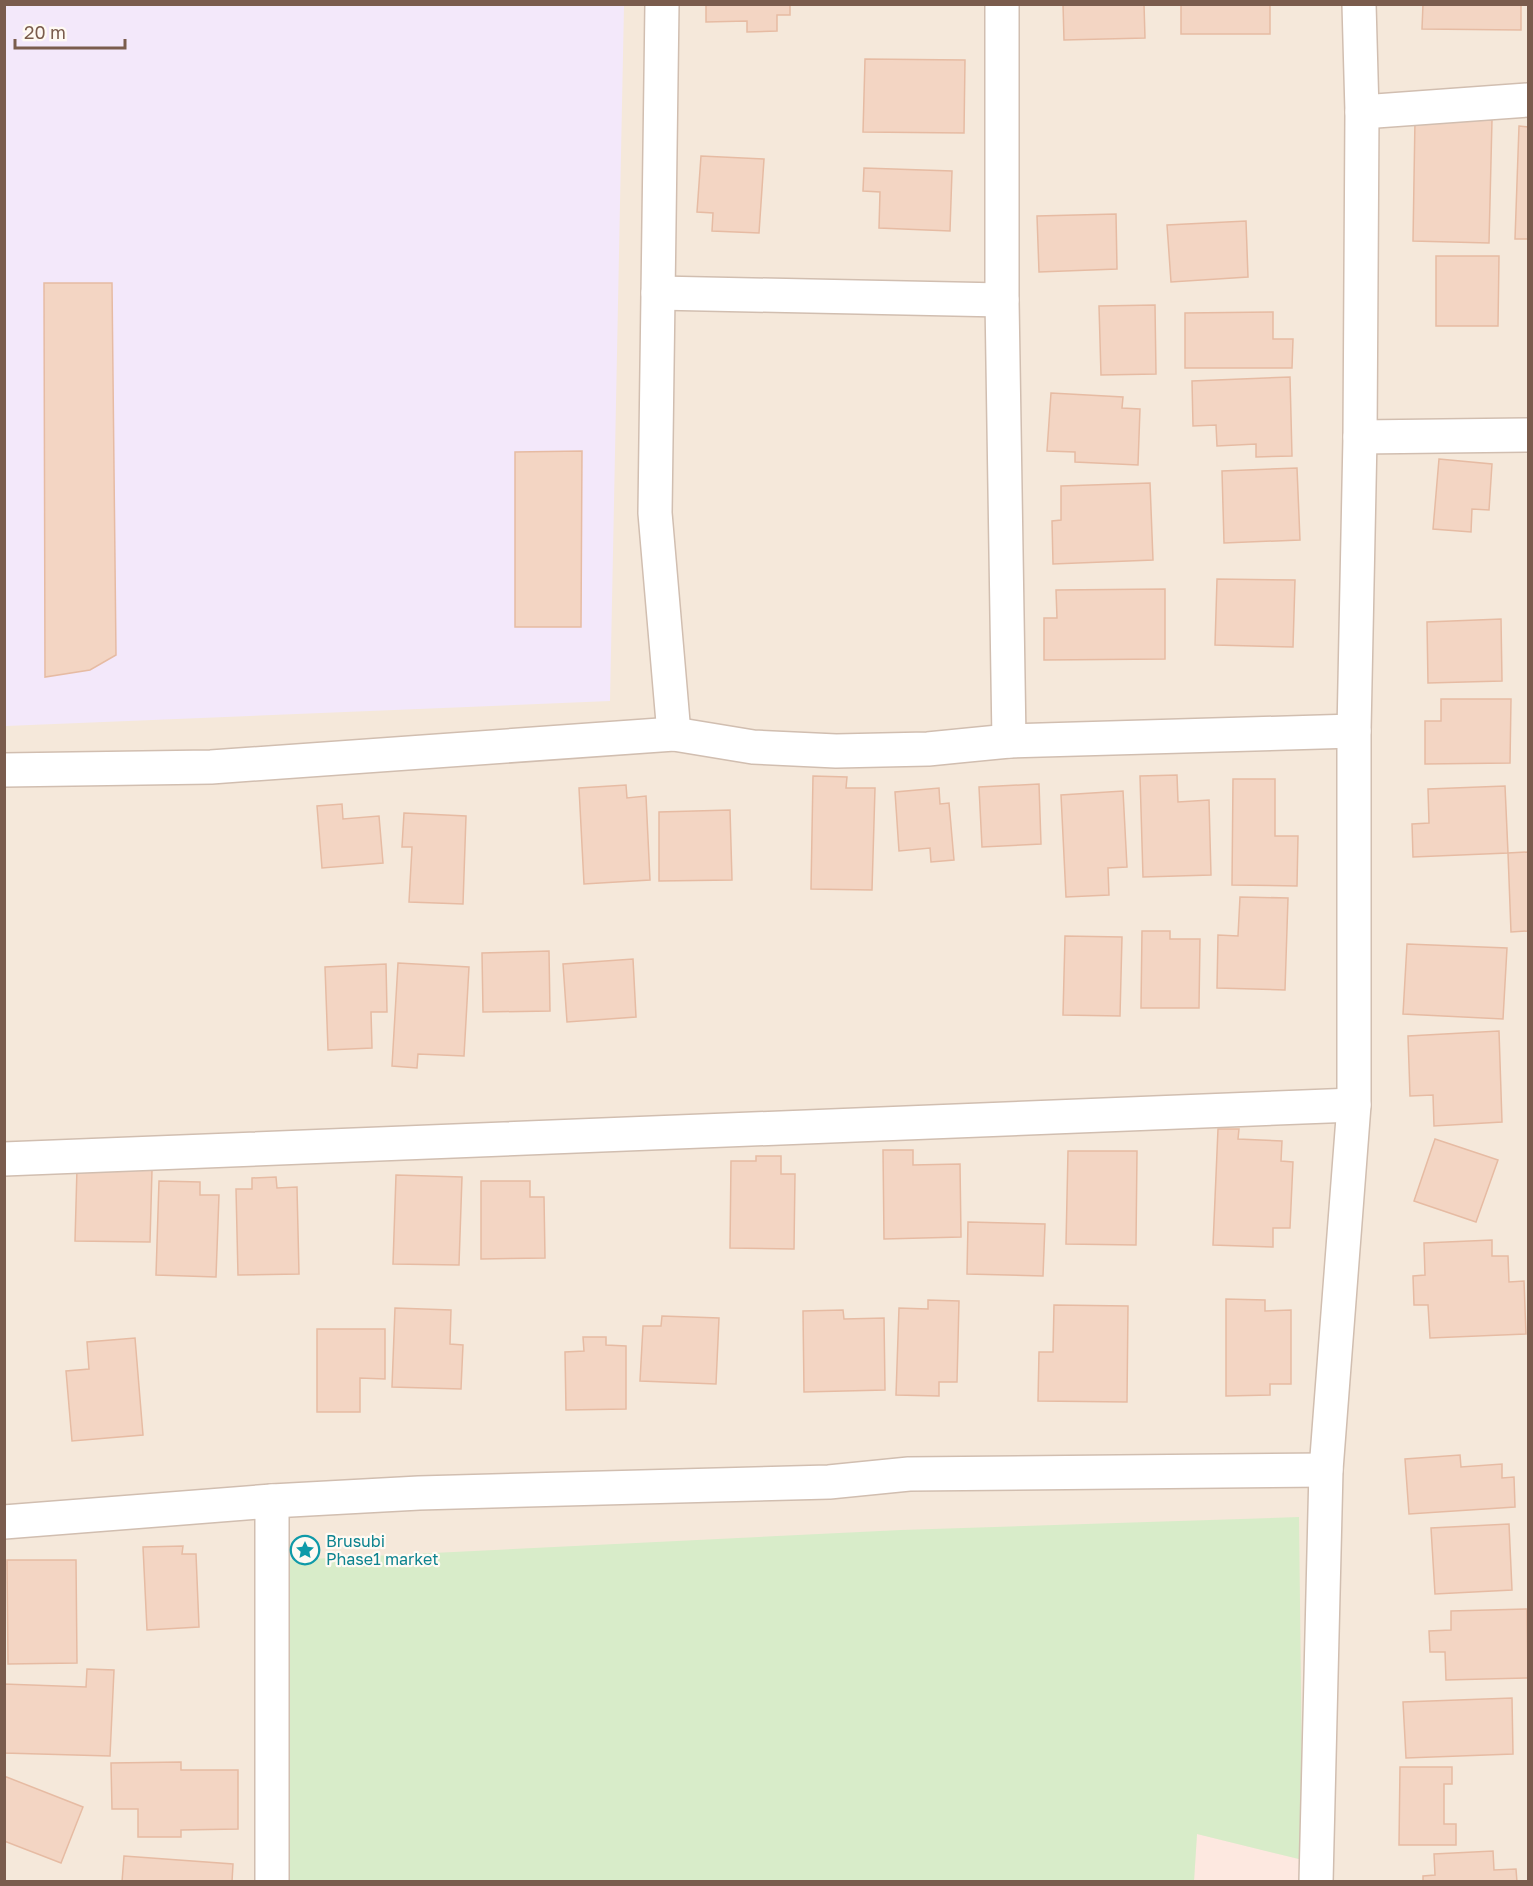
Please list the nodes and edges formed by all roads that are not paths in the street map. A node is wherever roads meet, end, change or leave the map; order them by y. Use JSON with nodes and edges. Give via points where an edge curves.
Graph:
{"nodes":[{"id":1,"x":662,"y":4,"type":"edge"},
{"id":2,"x":1002,"y":4,"type":"edge"},
{"id":3,"x":1359,"y":4,"type":"edge"},
{"id":4,"x":1528,"y":100,"type":"edge"},
{"id":5,"x":1362,"y":112,"type":"junction"},
{"id":6,"x":658,"y":293,"type":"junction"},
{"id":7,"x":1002,"y":300,"type":"junction"},
{"id":8,"x":1528,"y":435,"type":"edge"},
{"id":9,"x":1360,"y":437,"type":"junction"},
{"id":10,"x":1354,"y":731,"type":"junction"},
{"id":11,"x":674,"y":734,"type":"junction"},
{"id":12,"x":1010,"y":741,"type":"junction"},
{"id":13,"x":4,"y":770,"type":"edge"},
{"id":14,"x":1354,"y":1106,"type":"junction"},
{"id":15,"x":4,"y":1159,"type":"edge"},
{"id":16,"x":1326,"y":1470,"type":"junction"},
{"id":17,"x":272,"y":1501,"type":"junction"},
{"id":18,"x":4,"y":1522,"type":"edge"},
{"id":19,"x":272,"y":1881,"type":"edge"},
{"id":20,"x":1316,"y":1881,"type":"edge"}],
"edges":[{"from":1,"to":6,"type":"street"},
{"from":2,"to":7,"type":"street"},
{"from":3,"to":5,"type":"street"},
{"from":4,"to":5,"type":"street"},
{"from":5,"to":9,"type":"street"},
{"from":6,"to":7,"type":"street"},
{"from":6,"to":11,"type":"street","via":[[655,513]]},
{"from":7,"to":12,"type":"street"},
{"from":8,"to":9,"type":"street"},
{"from":9,"to":10,"type":"street"},
{"from":10,"to":12,"type":"street"},
{"from":10,"to":14,"type":"street"},
{"from":11,"to":12,"type":"street","via":[[753,747],[836,752]]},
{"from":11,"to":13,"type":"street","via":[[211,767]]},
{"from":14,"to":15,"type":"street"},
{"from":14,"to":16,"type":"street"},
{"from":16,"to":17,"type":"street","via":[[909,1474],[829,1482]]},
{"from":16,"to":20,"type":"street"},
{"from":17,"to":18,"type":"street"},
{"from":17,"to":19,"type":"street"}]}
